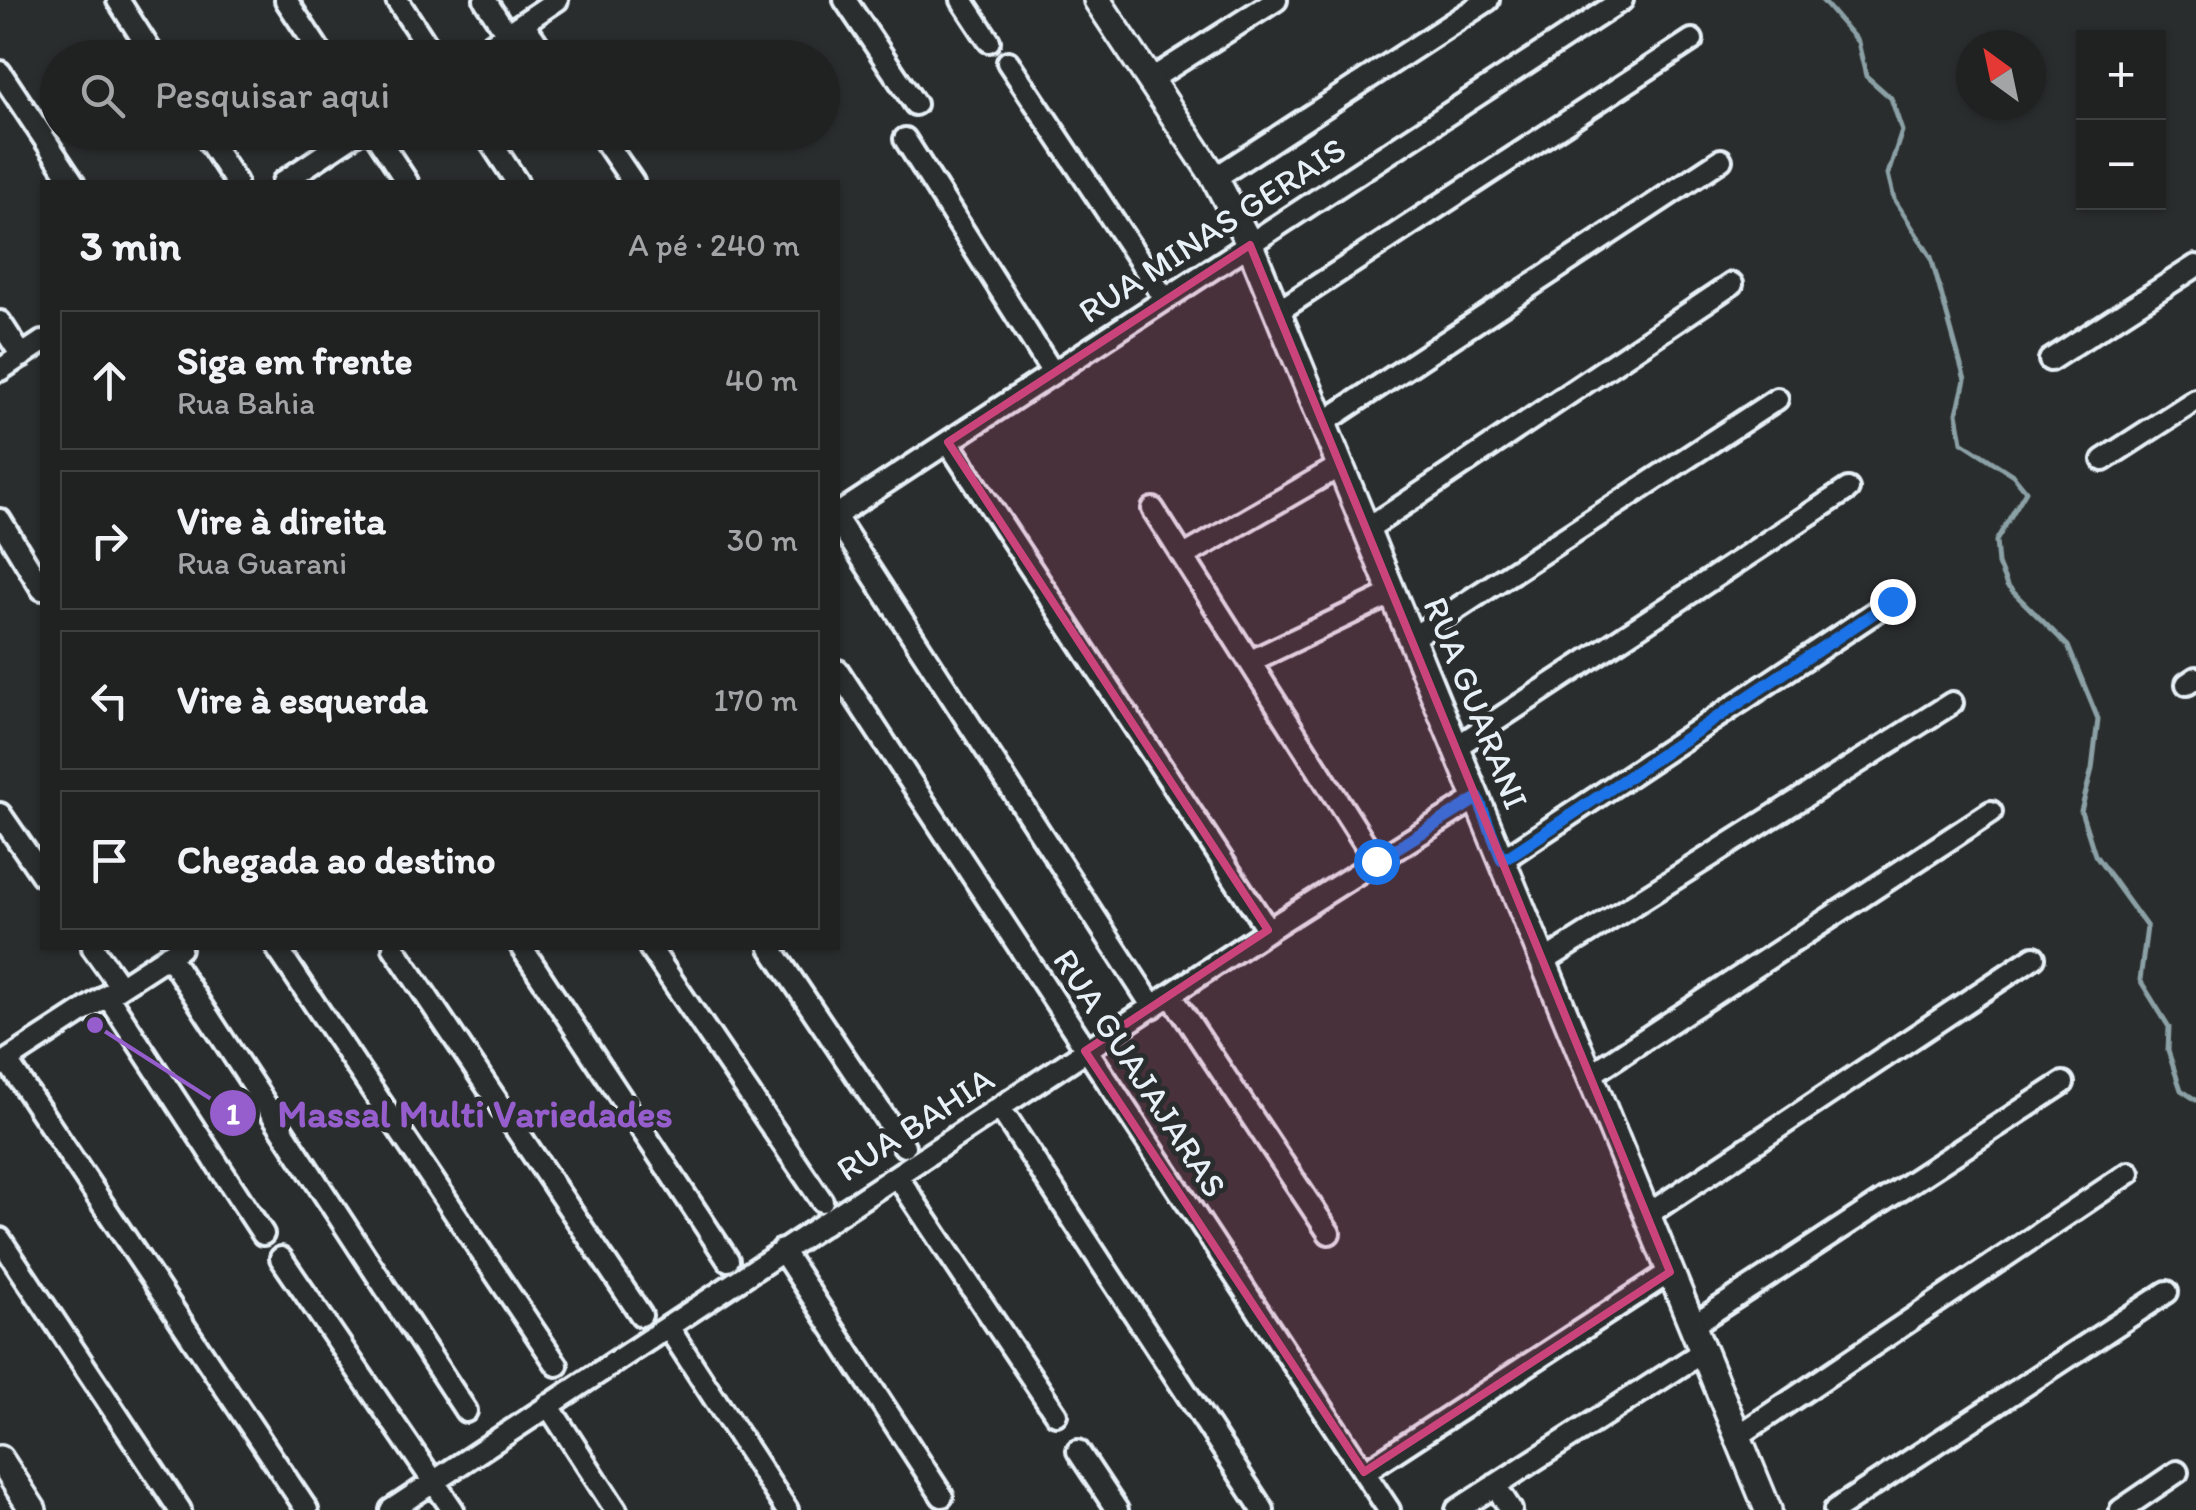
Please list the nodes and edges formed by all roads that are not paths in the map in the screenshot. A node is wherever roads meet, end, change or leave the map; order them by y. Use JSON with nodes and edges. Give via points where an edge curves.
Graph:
{"nodes":[{"id":1,"x":118,"y":0,"type":"edge"},
{"id":2,"x":286,"y":0,"type":"edge"},
{"id":3,"x":398,"y":0,"type":"edge"},
{"id":4,"x":486,"y":0,"type":"edge"},
{"id":5,"x":557,"y":0,"type":"edge"},
{"id":6,"x":845,"y":0,"type":"edge"},
{"id":7,"x":962,"y":0,"type":"edge"},
{"id":8,"x":1098,"y":0,"type":"edge"},
{"id":9,"x":1276,"y":0,"type":"edge"},
{"id":10,"x":1488,"y":0,"type":"edge"},
{"id":11,"x":1622,"y":0,"type":"edge"},
{"id":12,"x":515,"y":28,"type":"junction"},
{"id":13,"x":144,"y":40,"type":"edge"},
{"id":14,"x":312,"y":40,"type":"edge"},
{"id":15,"x":424,"y":40,"type":"edge"},
{"id":16,"x":497,"y":40,"type":"edge"},
{"id":17,"x":528,"y":40,"type":"edge"},
{"id":18,"x":1692,"y":40,"type":"dead end"},
{"id":19,"x":988,"y":41,"type":"dead end"},
{"id":20,"x":1008,"y":62,"type":"dead end"},
{"id":21,"x":0,"y":72,"type":"edge"},
{"id":22,"x":1150,"y":80,"type":"junction"},
{"id":23,"x":915,"y":104,"type":"dead end"},
{"id":24,"x":40,"y":131,"type":"edge"},
{"id":25,"x":904,"y":139,"type":"dead end"},
{"id":26,"x":52,"y":150,"type":"edge"},
{"id":27,"x":215,"y":150,"type":"edge"},
{"id":28,"x":331,"y":150,"type":"edge"},
{"id":29,"x":386,"y":150,"type":"edge"},
{"id":30,"x":496,"y":150,"type":"edge"},
{"id":31,"x":612,"y":150,"type":"edge"},
{"id":32,"x":1720,"y":160,"type":"dead end"},
{"id":33,"x":1215,"y":178,"type":"junction"},
{"id":34,"x":73,"y":180,"type":"edge"},
{"id":35,"x":235,"y":180,"type":"edge"},
{"id":36,"x":285,"y":180,"type":"edge"},
{"id":37,"x":406,"y":180,"type":"edge"},
{"id":38,"x":516,"y":180,"type":"edge"},
{"id":39,"x":633,"y":180,"type":"edge"},
{"id":40,"x":1250,"y":246,"type":"junction"},
{"id":41,"x":2196,"y":266,"type":"edge"},
{"id":42,"x":1732,"y":284,"type":"dead end"},
{"id":43,"x":1165,"y":299,"type":"junction"},
{"id":44,"x":1277,"y":312,"type":"junction"},
{"id":45,"x":0,"y":322,"type":"edge"},
{"id":46,"x":40,"y":343,"type":"edge"},
{"id":47,"x":22,"y":356,"type":"junction"},
{"id":48,"x":2050,"y":360,"type":"dead end"},
{"id":49,"x":0,"y":370,"type":"edge"},
{"id":50,"x":1053,"y":373,"type":"junction"},
{"id":51,"x":1777,"y":400,"type":"dead end"},
{"id":52,"x":2196,"y":400,"type":"edge"},
{"id":53,"x":1323,"y":422,"type":"junction"},
{"id":54,"x":948,"y":442,"type":"junction"},
{"id":55,"x":2103,"y":460,"type":"dead end"},
{"id":56,"x":1340,"y":466,"type":"junction"},
{"id":57,"x":1848,"y":489,"type":"dead end"},
{"id":58,"x":1153,"y":508,"type":"dead end"},
{"id":59,"x":840,"y":517,"type":"edge"},
{"id":60,"x":0,"y":520,"type":"edge"},
{"id":61,"x":840,"y":521,"type":"edge"},
{"id":62,"x":1366,"y":530,"type":"junction"},
{"id":63,"x":1186,"y":555,"type":"junction"},
{"id":64,"x":40,"y":587,"type":"edge"},
{"id":65,"x":1392,"y":592,"type":"junction"},
{"id":66,"x":1892,"y":601,"type":"dead end"},
{"id":67,"x":1412,"y":638,"type":"junction"},
{"id":68,"x":1253,"y":660,"type":"junction"},
{"id":69,"x":840,"y":674,"type":"edge"},
{"id":70,"x":1952,"y":702,"type":"dead end"},
{"id":71,"x":1456,"y":747,"type":"junction"},
{"id":72,"x":1478,"y":798,"type":"junction"},
{"id":73,"x":1990,"y":812,"type":"dead end"},
{"id":74,"x":0,"y":814,"type":"edge"},
{"id":75,"x":1502,"y":860,"type":"junction"},
{"id":76,"x":1376,"y":861,"type":"junction"},
{"id":77,"x":40,"y":872,"type":"edge"},
{"id":78,"x":1268,"y":930,"type":"junction"},
{"id":79,"x":93,"y":950,"type":"edge"},
{"id":80,"x":278,"y":950,"type":"edge"},
{"id":81,"x":395,"y":950,"type":"edge"},
{"id":82,"x":523,"y":950,"type":"edge"},
{"id":83,"x":651,"y":950,"type":"edge"},
{"id":84,"x":772,"y":950,"type":"edge"},
{"id":85,"x":174,"y":952,"type":"edge"},
{"id":86,"x":2034,"y":957,"type":"dead end"},
{"id":87,"x":1542,"y":958,"type":"junction"},
{"id":88,"x":114,"y":991,"type":"junction"},
{"id":89,"x":1172,"y":995,"type":"junction"},
{"id":90,"x":1153,"y":1007,"type":"junction"},
{"id":91,"x":1085,"y":1051,"type":"junction"},
{"id":92,"x":3,"y":1063,"type":"edge"},
{"id":93,"x":1590,"y":1076,"type":"junction"},
{"id":94,"x":2064,"y":1082,"type":"dead end"},
{"id":95,"x":1000,"y":1108,"type":"junction"},
{"id":96,"x":904,"y":1146,"type":"dead end"},
{"id":97,"x":2129,"y":1173,"type":"dead end"},
{"id":98,"x":898,"y":1176,"type":"junction"},
{"id":99,"x":822,"y":1201,"type":"dead end"},
{"id":100,"x":1646,"y":1215,"type":"junction"},
{"id":101,"x":1329,"y":1233,"type":"dead end"},
{"id":102,"x":262,"y":1234,"type":"dead end"},
{"id":103,"x":0,"y":1240,"type":"edge"},
{"id":104,"x":782,"y":1250,"type":"junction"},
{"id":105,"x":281,"y":1258,"type":"dead end"},
{"id":106,"x":728,"y":1260,"type":"dead end"},
{"id":107,"x":1670,"y":1272,"type":"junction"},
{"id":108,"x":2167,"y":1292,"type":"dead end"},
{"id":109,"x":642,"y":1316,"type":"dead end"},
{"id":110,"x":1693,"y":1324,"type":"junction"},
{"id":111,"x":668,"y":1326,"type":"junction"},
{"id":112,"x":1704,"y":1351,"type":"junction"},
{"id":113,"x":557,"y":1365,"type":"dead end"},
{"id":114,"x":548,"y":1405,"type":"junction"},
{"id":115,"x":466,"y":1411,"type":"dead end"},
{"id":116,"x":1056,"y":1414,"type":"dead end"},
{"id":117,"x":1738,"y":1436,"type":"junction"},
{"id":118,"x":1078,"y":1451,"type":"dead end"},
{"id":119,"x":0,"y":1459,"type":"edge"},
{"id":120,"x":1364,"y":1472,"type":"junction"},
{"id":121,"x":2177,"y":1472,"type":"dead end"},
{"id":122,"x":434,"y":1482,"type":"junction"},
{"id":123,"x":1495,"y":1486,"type":"junction"},
{"id":124,"x":942,"y":1496,"type":"dead end"},
{"id":125,"x":33,"y":1510,"type":"edge"},
{"id":126,"x":180,"y":1510,"type":"edge"},
{"id":127,"x":307,"y":1510,"type":"edge"},
{"id":128,"x":391,"y":1510,"type":"edge"},
{"id":129,"x":453,"y":1510,"type":"edge"},
{"id":130,"x":616,"y":1510,"type":"edge"},
{"id":131,"x":786,"y":1510,"type":"edge"},
{"id":132,"x":1117,"y":1510,"type":"edge"},
{"id":133,"x":1263,"y":1510,"type":"edge"},
{"id":134,"x":1389,"y":1510,"type":"edge"},
{"id":135,"x":1457,"y":1510,"type":"edge"},
{"id":136,"x":1511,"y":1510,"type":"edge"},
{"id":137,"x":1768,"y":1510,"type":"edge"},
{"id":138,"x":1835,"y":1510,"type":"edge"},
{"id":139,"x":2120,"y":1510,"type":"edge"}],
"edges":[{"from":1,"to":13,"type":"street"},
{"from":2,"to":14,"type":"street"},
{"from":3,"to":15,"type":"street"},
{"from":4,"to":12,"type":"street"},
{"from":5,"to":12,"type":"street"},
{"from":6,"to":23,"type":"street"},
{"from":7,"to":19,"type":"street"},
{"from":8,"to":22,"type":"street","name":"RUA GUARANI"},
{"from":9,"to":22,"type":"street"},
{"from":10,"to":33,"type":"street"},
{"from":11,"to":40,"type":"street","name":"RUA MINAS GERAIS"},
{"from":12,"to":16,"type":"street"},
{"from":12,"to":17,"type":"street"},
{"from":18,"to":44,"type":"street"},
{"from":20,"to":43,"type":"street"},
{"from":21,"to":24,"type":"street"},
{"from":22,"to":33,"type":"street","name":"RUA GUARANI"},
{"from":25,"to":50,"type":"street"},
{"from":26,"to":34,"type":"street"},
{"from":27,"to":35,"type":"street"},
{"from":28,"to":36,"type":"street"},
{"from":29,"to":37,"type":"street"},
{"from":30,"to":38,"type":"street"},
{"from":31,"to":39,"type":"street"},
{"from":32,"to":53,"type":"street"},
{"from":33,"to":40,"type":"street","name":"RUA GUARANI"},
{"from":40,"to":43,"type":"street","name":"RUA MINAS GERAIS"},
{"from":40,"to":44,"type":"street","name":"RUA GUARANI"},
{"from":41,"to":48,"type":"street"},
{"from":42,"to":62,"type":"street"},
{"from":43,"to":50,"type":"street","name":"RUA MINAS GERAIS"},
{"from":44,"to":53,"type":"street","name":"RUA GUARANI"},
{"from":45,"to":47,"type":"street"},
{"from":46,"to":47,"type":"street"},
{"from":47,"to":49,"type":"street"},
{"from":50,"to":54,"type":"street","name":"RUA MINAS GERAIS"},
{"from":51,"to":67,"type":"street"},
{"from":52,"to":55,"type":"street"},
{"from":53,"to":56,"type":"street","name":"RUA GUARANI"},
{"from":54,"to":59,"type":"street","name":"RUA MINAS GERAIS"},
{"from":54,"to":78,"type":"street"},
{"from":56,"to":62,"type":"street","name":"RUA GUARANI"},
{"from":56,"to":63,"type":"street"},
{"from":57,"to":71,"type":"street"},
{"from":58,"to":63,"type":"street"},
{"from":60,"to":64,"type":"street"},
{"from":61,"to":90,"type":"street"},
{"from":62,"to":65,"type":"street","name":"RUA GUARANI"},
{"from":63,"to":68,"type":"street"},
{"from":65,"to":67,"type":"street","name":"RUA GUARANI"},
{"from":65,"to":68,"type":"street"},
{"from":66,"to":75,"type":"street"},
{"from":67,"to":71,"type":"street","name":"RUA GUARANI"},
{"from":68,"to":76,"type":"street"},
{"from":69,"to":91,"type":"street","name":"RUA GUAJAJARAS"},
{"from":70,"to":87,"type":"street"},
{"from":71,"to":72,"type":"street","name":"RUA GUARANI"},
{"from":72,"to":75,"type":"street","name":"RUA GUARANI"},
{"from":72,"to":76,"type":"street","name":"RUA BAHIA"},
{"from":73,"to":93,"type":"street"},
{"from":74,"to":77,"type":"street"},
{"from":75,"to":87,"type":"street","name":"RUA GUARANI"},
{"from":76,"to":78,"type":"street","name":"RUA BAHIA"},
{"from":78,"to":89,"type":"street","name":"RUA BAHIA"},
{"from":79,"to":88,"type":"street"},
{"from":80,"to":113,"type":"street"},
{"from":81,"to":109,"type":"street"},
{"from":82,"to":106,"type":"street"},
{"from":83,"to":99,"type":"street"},
{"from":84,"to":96,"type":"street"},
{"from":85,"to":88,"type":"street"},
{"from":85,"to":115,"type":"street"},
{"from":86,"to":100,"type":"street"},
{"from":87,"to":93,"type":"street","name":"RUA GUARANI"},
{"from":88,"to":92,"type":"street"},
{"from":88,"to":102,"type":"street"},
{"from":89,"to":90,"type":"street","name":"RUA BAHIA"},
{"from":89,"to":101,"type":"street"},
{"from":90,"to":91,"type":"street","name":"RUA BAHIA"},
{"from":91,"to":95,"type":"street","name":"RUA BAHIA"},
{"from":91,"to":120,"type":"street","name":"RUA GUAJAJARAS"},
{"from":92,"to":127,"type":"street"},
{"from":93,"to":100,"type":"street","name":"RUA GUARANI"},
{"from":94,"to":110,"type":"street"},
{"from":95,"to":98,"type":"street","name":"RUA BAHIA"},
{"from":95,"to":133,"type":"street"},
{"from":97,"to":117,"type":"street"},
{"from":98,"to":104,"type":"street","name":"RUA BAHIA"},
{"from":98,"to":116,"type":"street"},
{"from":100,"to":107,"type":"street","name":"RUA GUARANI"},
{"from":103,"to":126,"type":"street"},
{"from":104,"to":111,"type":"street","name":"RUA BAHIA"},
{"from":104,"to":124,"type":"street"},
{"from":105,"to":122,"type":"street"},
{"from":107,"to":110,"type":"street","name":"RUA GUARANI"},
{"from":107,"to":120,"type":"street"},
{"from":108,"to":138,"type":"street"},
{"from":110,"to":112,"type":"street","name":"RUA GUARANI"},
{"from":111,"to":114,"type":"street","name":"RUA BAHIA"},
{"from":111,"to":131,"type":"street"},
{"from":112,"to":117,"type":"street","name":"RUA GUARANI"},
{"from":112,"to":123,"type":"street"},
{"from":114,"to":122,"type":"street","name":"RUA BAHIA"},
{"from":114,"to":130,"type":"street"},
{"from":117,"to":137,"type":"street","name":"RUA GUARANI"},
{"from":118,"to":132,"type":"street"},
{"from":119,"to":125,"type":"street"},
{"from":120,"to":134,"type":"street","name":"RUA GUAJAJARAS"},
{"from":121,"to":139,"type":"street"},
{"from":122,"to":128,"type":"street","name":"RUA BAHIA"},
{"from":122,"to":129,"type":"street"},
{"from":123,"to":135,"type":"street"},
{"from":123,"to":136,"type":"street"}]}
